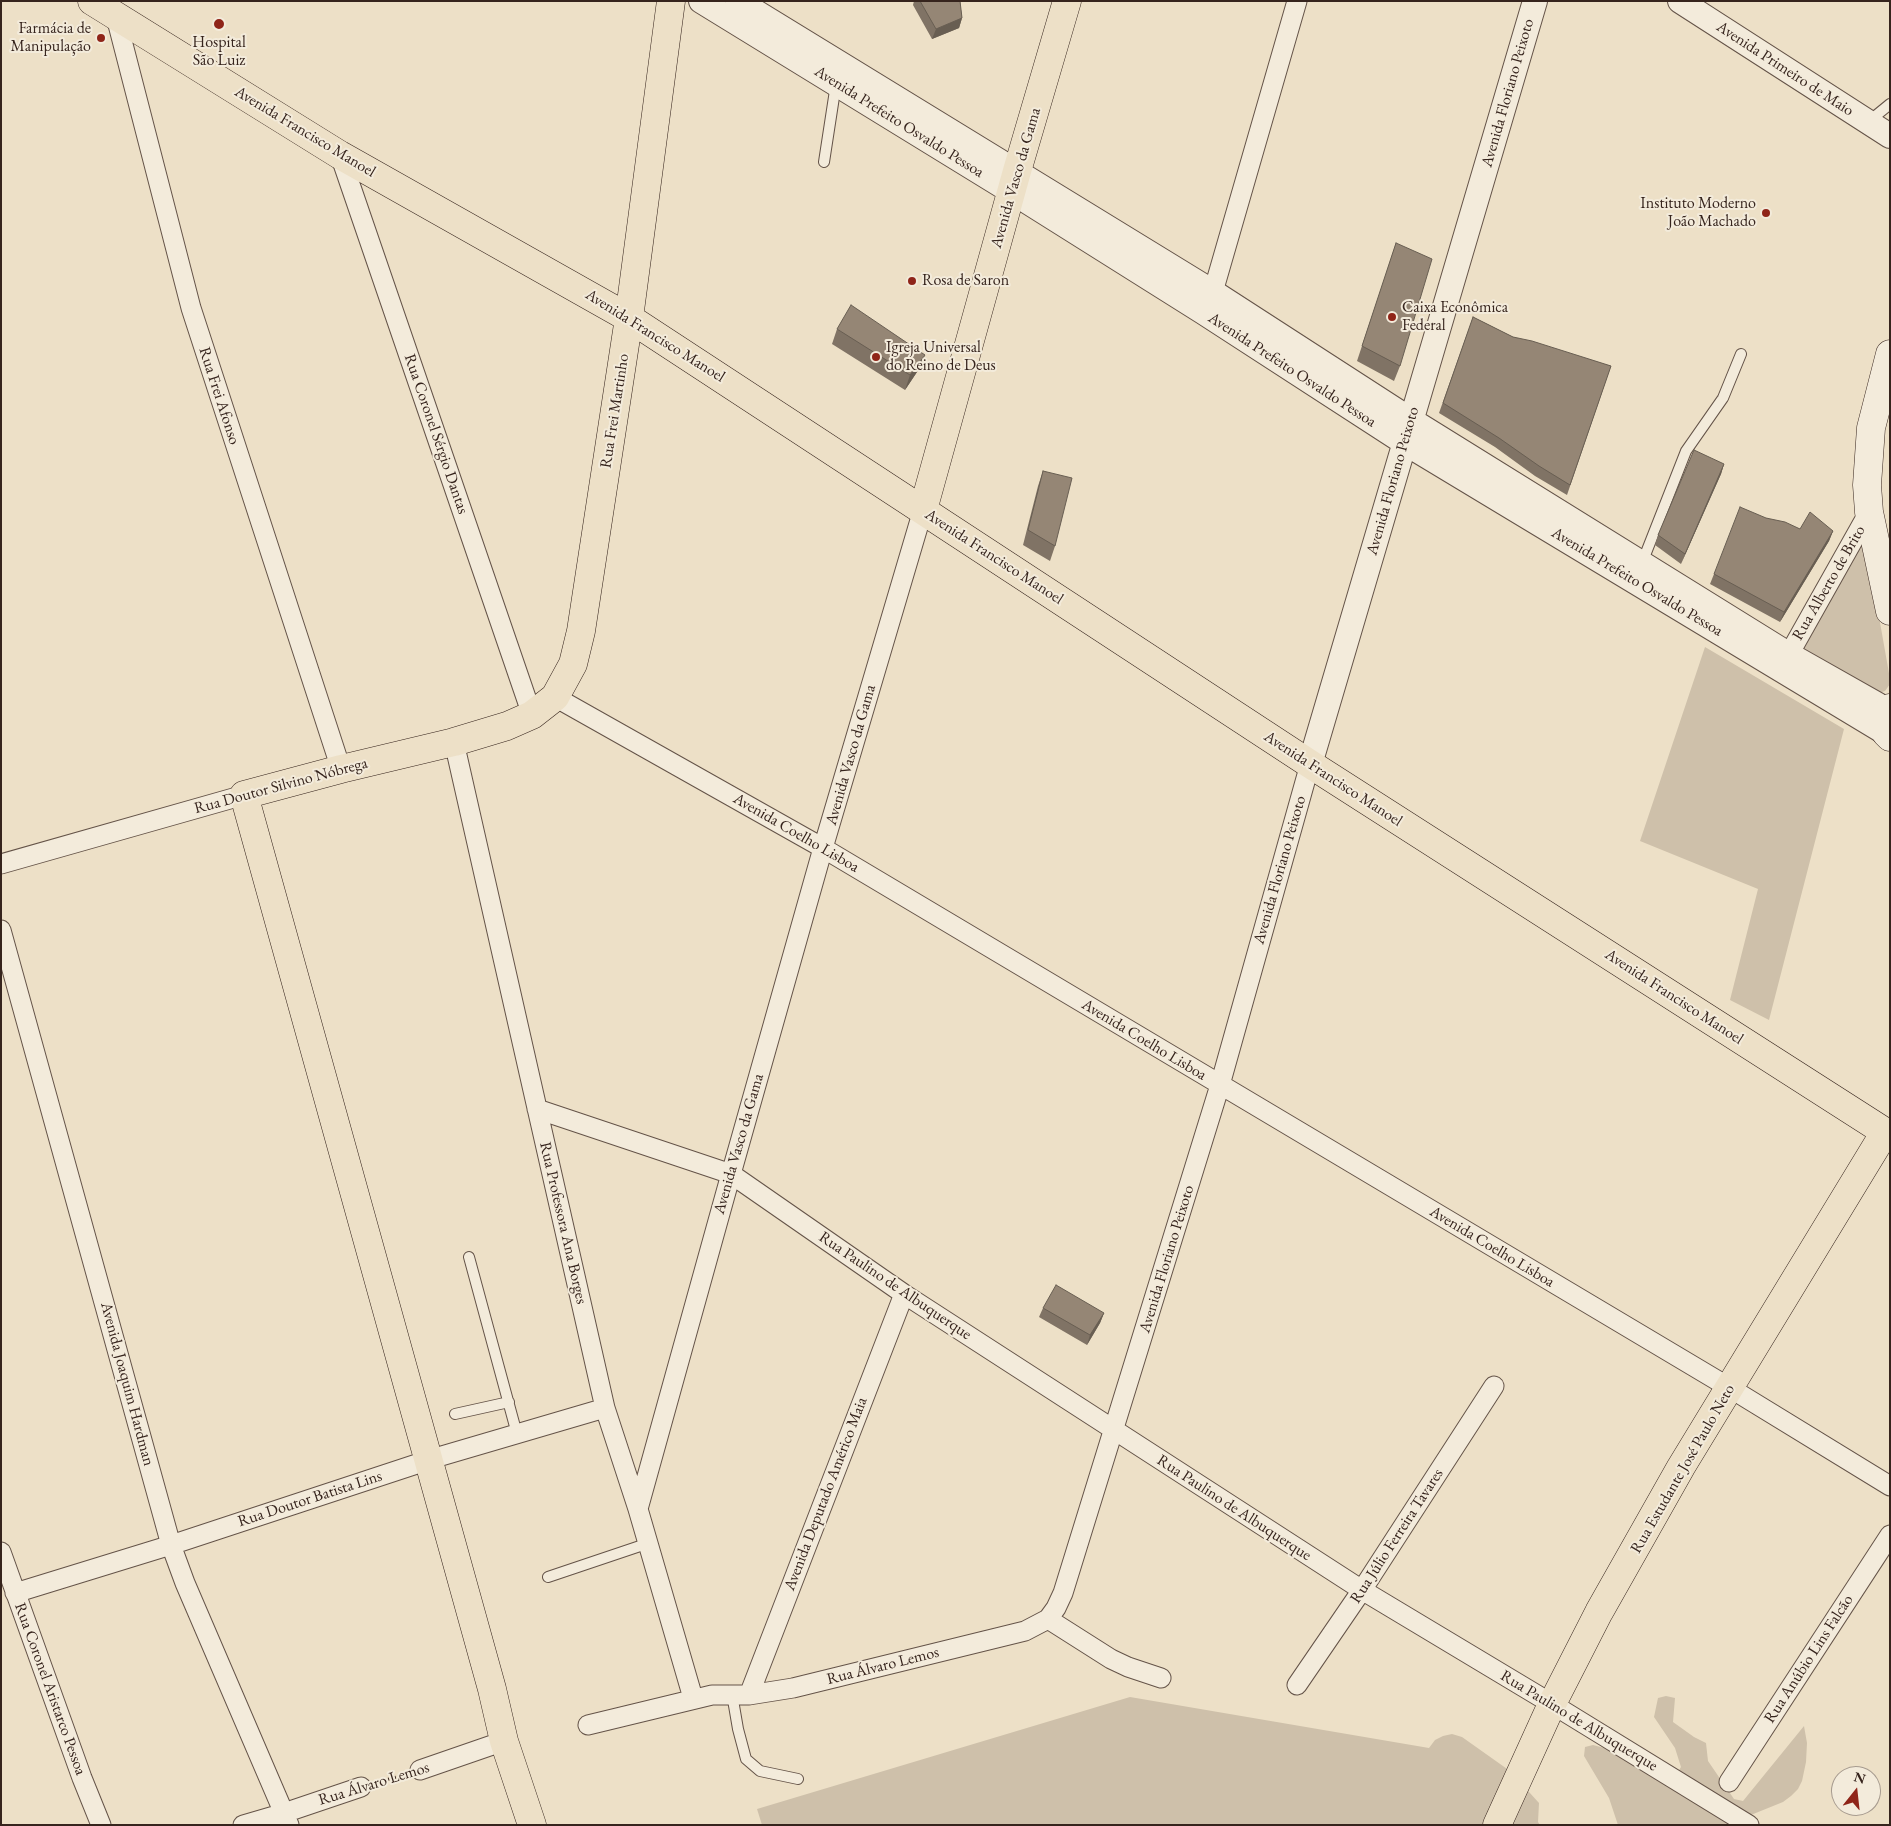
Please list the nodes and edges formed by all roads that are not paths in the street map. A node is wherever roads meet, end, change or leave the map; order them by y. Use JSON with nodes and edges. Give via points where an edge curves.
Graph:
{"nodes":[{"id":1,"x":92,"y":1,"type":"edge"},
{"id":2,"x":671,"y":1,"type":"edge"},
{"id":3,"x":702,"y":1,"type":"edge"},
{"id":4,"x":738,"y":1,"type":"edge"},
{"id":5,"x":1067,"y":1,"type":"edge"},
{"id":6,"x":1297,"y":1,"type":"edge"},
{"id":7,"x":1535,"y":1,"type":"edge"},
{"id":8,"x":1680,"y":1,"type":"edge"},
{"id":9,"x":116,"y":17,"type":"junction"},
{"id":10,"x":836,"y":84,"type":"junction"},
{"id":11,"x":1890,"y":104,"type":"edge"},
{"id":12,"x":1868,"y":122,"type":"junction"},
{"id":13,"x":1890,"y":136,"type":"edge"},
{"id":14,"x":340,"y":154,"type":"junction"},
{"id":15,"x":824,"y":162,"type":"dead end"},
{"id":16,"x":1015,"y":181,"type":"junction"},
{"id":17,"x":1208,"y":302,"type":"junction"},
{"id":18,"x":629,"y":318,"type":"junction"},
{"id":19,"x":1741,"y":354,"type":"dead end"},
{"id":20,"x":1890,"y":354,"type":"edge"},
{"id":21,"x":1411,"y":420,"type":"junction"},
{"id":22,"x":1405,"y":443,"type":"junction"},
{"id":23,"x":1473,"y":470,"type":"junction"},
{"id":24,"x":923,"y":510,"type":"junction"},
{"id":25,"x":1870,"y":512,"type":"junction"},
{"id":26,"x":1642,"y":563,"type":"junction"},
{"id":27,"x":1890,"y":611,"type":"edge"},
{"id":28,"x":1784,"y":662,"type":"junction"},
{"id":29,"x":555,"y":697,"type":"junction"},
{"id":30,"x":532,"y":715,"type":"junction"},
{"id":31,"x":1888,"y":722,"type":"edge"},
{"id":32,"x":454,"y":742,"type":"junction"},
{"id":33,"x":1310,"y":764,"type":"junction"},
{"id":34,"x":341,"y":769,"type":"junction"},
{"id":35,"x":244,"y":796,"type":"junction"},
{"id":36,"x":823,"y":848,"type":"junction"},
{"id":37,"x":1,"y":864,"type":"edge"},
{"id":38,"x":1,"y":930,"type":"edge"},
{"id":39,"x":1220,"y":1085,"type":"junction"},
{"id":40,"x":537,"y":1109,"type":"junction"},
{"id":41,"x":1887,"y":1128,"type":"edge"},
{"id":42,"x":731,"y":1174,"type":"junction"},
{"id":43,"x":469,"y":1257,"type":"dead end"},
{"id":44,"x":904,"y":1294,"type":"junction"},
{"id":45,"x":1494,"y":1386,"type":"dead end"},
{"id":46,"x":1730,"y":1388,"type":"junction"},
{"id":47,"x":509,"y":1402,"type":"junction"},
{"id":48,"x":605,"y":1408,"type":"junction"},
{"id":49,"x":455,"y":1414,"type":"dead end"},
{"id":50,"x":1114,"y":1431,"type":"junction"},
{"id":51,"x":517,"y":1434,"type":"junction"},
{"id":52,"x":428,"y":1460,"type":"junction"},
{"id":53,"x":1890,"y":1486,"type":"edge"},
{"id":54,"x":638,"y":1509,"type":"junction"},
{"id":55,"x":1890,"y":1535,"type":"edge"},
{"id":56,"x":648,"y":1543,"type":"junction"},
{"id":57,"x":171,"y":1545,"type":"junction"},
{"id":58,"x":1,"y":1552,"type":"edge"},
{"id":59,"x":548,"y":1577,"type":"dead end"},
{"id":60,"x":1362,"y":1590,"type":"junction"},
{"id":61,"x":15,"y":1593,"type":"junction"},
{"id":62,"x":1048,"y":1619,"type":"junction"},
{"id":63,"x":1161,"y":1678,"type":"dead end"},
{"id":64,"x":1297,"y":1685,"type":"dead end"},
{"id":65,"x":741,"y":1695,"type":"junction"},
{"id":66,"x":694,"y":1698,"type":"junction"},
{"id":67,"x":1552,"y":1704,"type":"junction"},
{"id":68,"x":588,"y":1725,"type":"dead end"},
{"id":69,"x":504,"y":1740,"type":"junction"},
{"id":70,"x":420,"y":1770,"type":"road end"},
{"id":71,"x":798,"y":1779,"type":"dead end"},
{"id":72,"x":1729,"y":1782,"type":"dead end"},
{"id":73,"x":361,"y":1786,"type":"road end"},
{"id":74,"x":286,"y":1819,"type":"edge"},
{"id":75,"x":101,"y":1825,"type":"edge"},
{"id":76,"x":243,"y":1825,"type":"edge"},
{"id":77,"x":532,"y":1825,"type":"edge"},
{"id":78,"x":1498,"y":1825,"type":"edge"},
{"id":79,"x":1749,"y":1825,"type":"edge"}],
"edges":[{"from":1,"to":9,"type":"main road","name":"Avenida Francisco Manoel"},
{"from":2,"to":18,"type":"main road","name":"Rua Frei Martinho"},
{"from":3,"to":10,"type":"street","name":"Avenida Prefeito Osvaldo Pessoa"},
{"from":4,"to":16,"type":"street","name":"Avenida Prefeito Osvaldo Pessoa"},
{"from":5,"to":16,"type":"main road","name":"Avenida Vasco da Gama"},
{"from":6,"to":17,"type":"street"},
{"from":7,"to":21,"type":"street","name":"Avenida Floriano Peixoto"},
{"from":8,"to":12,"type":"street","name":"Avenida Primeiro de Maio"},
{"from":9,"to":14,"type":"main road","name":"Avenida Francisco Manoel"},
{"from":9,"to":34,"type":"street","name":"Rua Frei Afonso","via":[[191,308]]},
{"from":10,"to":15,"type":"lane"},
{"from":10,"to":16,"type":"street","name":"Avenida Prefeito Osvaldo Pessoa"},
{"from":11,"to":12,"type":"lane"},
{"from":12,"to":13,"type":"street","name":"Avenida Primeiro de Maio"},
{"from":14,"to":18,"type":"main road","name":"Avenida Francisco Manoel"},
{"from":14,"to":30,"type":"street","name":"Rua Coronel Sérgio Dantas"},
{"from":16,"to":17,"type":"street","name":"Avenida Prefeito Osvaldo Pessoa"},
{"from":16,"to":24,"type":"main road","name":"Avenida Vasco da Gama"},
{"from":17,"to":21,"type":"street","name":"Avenida Prefeito Osvaldo Pessoa"},
{"from":17,"to":22,"type":"street","name":"Avenida Prefeito Osvaldo Pessoa"},
{"from":18,"to":24,"type":"main road","name":"Avenida Francisco Manoel"},
{"from":18,"to":29,"type":"main road","name":"Rua Frei Martinho","via":[[581,632],[573,664]]},
{"from":19,"to":26,"type":"lane","via":[[1723,398],[1686,451]]},
{"from":20,"to":25,"type":"main road","name":"Rua Alberto de Brito","via":[[1871,428],[1867,485]]},
{"from":21,"to":22,"type":"street","name":"Avenida Floriano Peixoto"},
{"from":21,"to":23,"type":"street","name":"Avenida Prefeito Osvaldo Pessoa"},
{"from":22,"to":23,"type":"street","name":"Avenida Prefeito Osvaldo Pessoa"},
{"from":22,"to":33,"type":"street","name":"Avenida Floriano Peixoto"},
{"from":23,"to":26,"type":"street","name":"Avenida Prefeito Osvaldo Pessoa"},
{"from":23,"to":28,"type":"street","name":"Avenida Prefeito Osvaldo Pessoa"},
{"from":24,"to":33,"type":"main road","name":"Avenida Francisco Manoel"},
{"from":24,"to":36,"type":"street","name":"Avenida Vasco da Gama"},
{"from":25,"to":27,"type":"main road","name":"Rua Alberto de Brito"},
{"from":25,"to":28,"type":"street","name":"Rua Alberto de Brito"},
{"from":26,"to":28,"type":"street","name":"Avenida Prefeito Osvaldo Pessoa"},
{"from":28,"to":31,"type":"street","name":"Avenida Prefeito Osvaldo Pessoa"},
{"from":29,"to":30,"type":"main road","name":"Rua Doutor Silvino Nóbrega"},
{"from":29,"to":36,"type":"street","name":"Avenida Coelho Lisboa"},
{"from":30,"to":32,"type":"main road","name":"Rua Doutor Silvino Nóbrega"},
{"from":32,"to":34,"type":"main road","name":"Rua Doutor Silvino Nóbrega"},
{"from":32,"to":40,"type":"street","name":"Rua Professora Ana Borges"},
{"from":33,"to":39,"type":"street","name":"Avenida Floriano Peixoto"},
{"from":33,"to":41,"type":"main road","name":"Avenida Francisco Manoel"},
{"from":34,"to":35,"type":"main road","name":"Rua Doutor Silvino Nóbrega"},
{"from":35,"to":37,"type":"street","name":"Rua Doutor Silvino Nóbrega"},
{"from":35,"to":52,"type":"main road"},
{"from":36,"to":39,"type":"street","name":"Avenida Coelho Lisboa"},
{"from":36,"to":42,"type":"street","name":"Avenida Vasco da Gama"},
{"from":38,"to":57,"type":"street","name":"Avenida Joaquim Hardman"},
{"from":39,"to":46,"type":"street","name":"Avenida Coelho Lisboa"},
{"from":39,"to":50,"type":"street","name":"Avenida Floriano Peixoto"},
{"from":40,"to":42,"type":"street","name":"Rua Paulino de Albuquerque"},
{"from":40,"to":48,"type":"street","name":"Rua Professora Ana Borges"},
{"from":41,"to":46,"type":"main road","name":"Rua Estudante José Paulo Neto"},
{"from":42,"to":44,"type":"street","name":"Rua Paulino de Albuquerque"},
{"from":42,"to":54,"type":"street","name":"Avenida Vasco da Gama"},
{"from":43,"to":47,"type":"lane"},
{"from":44,"to":50,"type":"street","name":"Rua Paulino de Albuquerque"},
{"from":44,"to":65,"type":"street","name":"Avenida Deputado Américo Maia"},
{"from":45,"to":60,"type":"street","name":"Rua Júlio Ferreira Tavares"},
{"from":46,"to":53,"type":"street","name":"Avenida Coelho Lisboa"},
{"from":46,"to":67,"type":"main road","name":"Rua Estudante José Paulo Neto","via":[[1681,1467]]},
{"from":47,"to":49,"type":"lane"},
{"from":47,"to":51,"type":"lane"},
{"from":48,"to":51,"type":"street","name":"Rua Doutor Batista Lins"},
{"from":48,"to":54,"type":"street","name":"Rua Professora Ana Borges"},
{"from":50,"to":60,"type":"street","name":"Rua Paulino de Albuquerque"},
{"from":50,"to":62,"type":"street","name":"Avenida Floriano Peixoto","via":[[1063,1593]]},
{"from":51,"to":52,"type":"street","name":"Rua Doutor Batista Lins"},
{"from":52,"to":57,"type":"street","name":"Rua Doutor Batista Lins"},
{"from":52,"to":69,"type":"main road"},
{"from":54,"to":56,"type":"street","name":"Rua Professora Ana Borges"},
{"from":55,"to":72,"type":"street","name":"Rua Anúbio Lins Falcão"},
{"from":56,"to":59,"type":"lane"},
{"from":56,"to":66,"type":"street","name":"Rua Professora Ana Borges"},
{"from":57,"to":61,"type":"street","name":"Rua Doutor Batista Lins"},
{"from":57,"to":74,"type":"street","name":"Avenida Joaquim Hardman"},
{"from":58,"to":61,"type":"street","name":"Rua Coronel Aristarco Pessoa"},
{"from":60,"to":64,"type":"street","name":"Rua Júlio Ferreira Tavares"},
{"from":60,"to":67,"type":"street","name":"Rua Paulino de Albuquerque"},
{"from":61,"to":75,"type":"street","name":"Rua Coronel Aristarco Pessoa"},
{"from":62,"to":63,"type":"street","via":[[1111,1659]]},
{"from":62,"to":65,"type":"street","name":"Rua Álvaro Lemos","via":[[1025,1632],[793,1688]]},
{"from":65,"to":66,"type":"street","name":"Rua Álvaro Lemos"},
{"from":65,"to":71,"type":"lane","via":[[738,1729],[746,1759],[760,1771]]},
{"from":66,"to":68,"type":"street","name":"Rua Álvaro Lemos"},
{"from":67,"to":78,"type":"main road","name":"Rua Estudante José Paulo Neto"},
{"from":67,"to":79,"type":"street","name":"Rua Paulino de Albuquerque"},
{"from":69,"to":70,"type":"street","name":"Rua Álvaro Lemos"},
{"from":69,"to":77,"type":"main road"},
{"from":73,"to":74,"type":"street","name":"Rua Álvaro Lemos"},
{"from":74,"to":76,"type":"street","name":"Rua Álvaro Lemos"}]}
